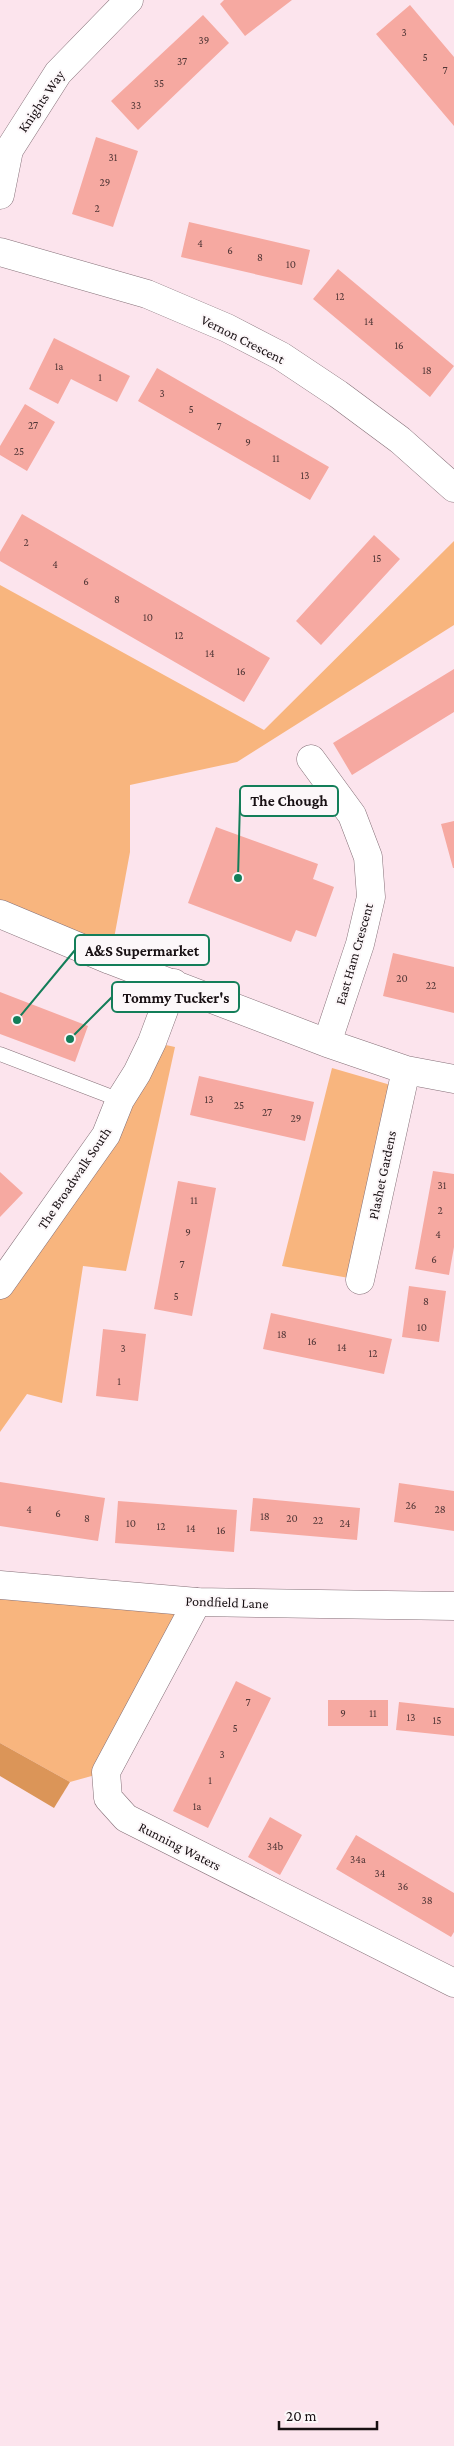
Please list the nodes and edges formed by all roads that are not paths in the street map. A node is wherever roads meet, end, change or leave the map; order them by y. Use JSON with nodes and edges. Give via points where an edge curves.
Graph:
{"nodes":[{"id":1,"x":130,"y":0,"type":"edge"},
{"id":2,"x":0,"y":195,"type":"edge"},
{"id":3,"x":0,"y":252,"type":"edge"},
{"id":4,"x":454,"y":488,"type":"edge"},
{"id":5,"x":311,"y":759,"type":"dead end"},
{"id":6,"x":0,"y":914,"type":"edge"},
{"id":7,"x":174,"y":983,"type":"junction"},
{"id":8,"x":327,"y":1043,"type":"junction"},
{"id":9,"x":0,"y":1054,"type":"edge"},
{"id":10,"x":406,"y":1070,"type":"junction"},
{"id":11,"x":454,"y":1079,"type":"edge"},
{"id":12,"x":120,"y":1100,"type":"junction"},
{"id":13,"x":360,"y":1280,"type":"dead end"},
{"id":14,"x":0,"y":1285,"type":"edge"},
{"id":15,"x":0,"y":1584,"type":"edge"},
{"id":16,"x":197,"y":1602,"type":"junction"},
{"id":17,"x":454,"y":1606,"type":"edge"},
{"id":18,"x":454,"y":1984,"type":"edge"}],
"edges":[{"from":1,"to":2,"type":"street","name":"Knights Way","via":[[58,73],[9,150]]},
{"from":3,"to":4,"type":"street","name":"Vernon Crescent","via":[[147,294],[227,328],[281,356],[400,440]]},
{"from":5,"to":8,"type":"street","name":"East Ham Crescent","via":[[352,815],[368,857],[371,897],[360,944]]},
{"from":6,"to":7,"type":"street"},
{"from":7,"to":8,"type":"street"},
{"from":7,"to":12,"type":"street","name":"The Broadwalk South","via":[[152,1042]]},
{"from":8,"to":10,"type":"street"},
{"from":9,"to":12,"type":"lane"},
{"from":10,"to":11,"type":"street"},
{"from":10,"to":13,"type":"street","name":"Plashet Gardens"},
{"from":12,"to":14,"type":"street","name":"The Broadwalk South","via":[[106,1135]]},
{"from":15,"to":16,"type":"street","name":"Pondfield Lane"},
{"from":16,"to":17,"type":"street","name":"Pondfield Lane"},
{"from":16,"to":18,"type":"street","name":"Running Waters","via":[[96,1786],[126,1818]]}]}
